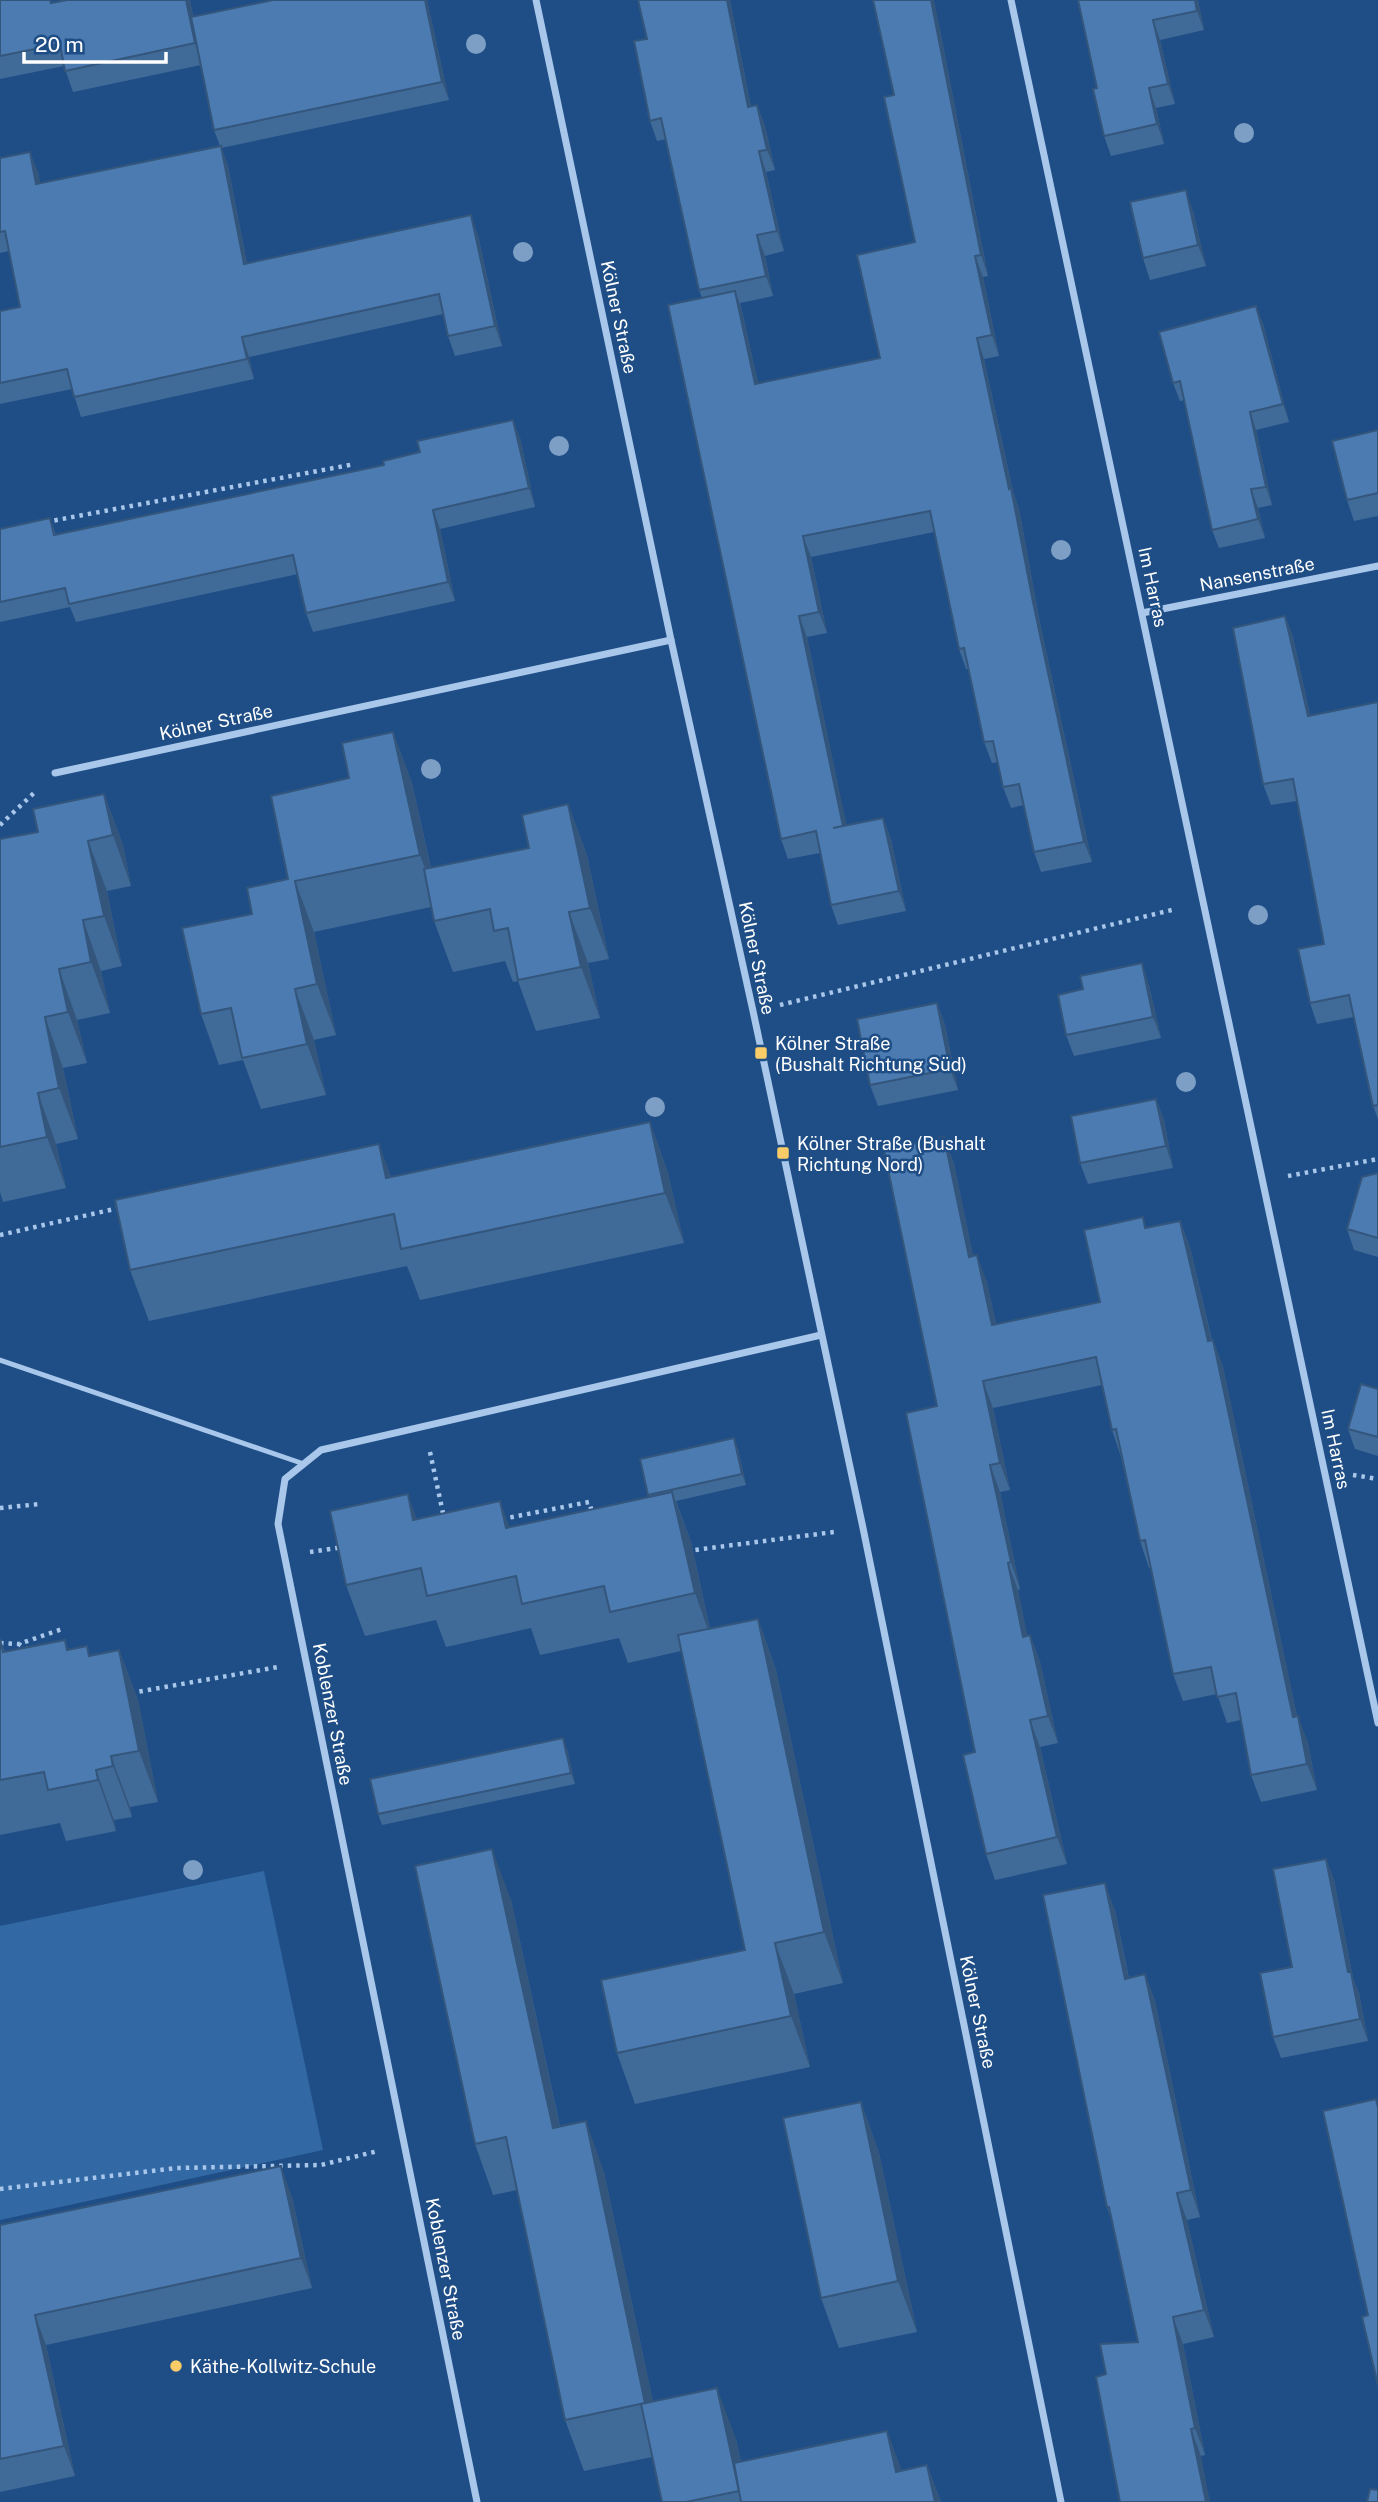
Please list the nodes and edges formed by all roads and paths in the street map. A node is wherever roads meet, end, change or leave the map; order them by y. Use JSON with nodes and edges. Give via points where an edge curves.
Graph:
{"nodes":[{"id":1,"x":536,"y":0,"type":"edge"},
{"id":2,"x":1011,"y":0,"type":"edge"},
{"id":3,"x":355,"y":464,"type":"dead end"},
{"id":4,"x":41,"y":523,"type":"edge"},
{"id":5,"x":1378,"y":566,"type":"edge"},
{"id":6,"x":1142,"y":613,"type":"junction"},
{"id":7,"x":671,"y":640,"type":"junction"},
{"id":8,"x":55,"y":773,"type":"joint"},
{"id":9,"x":0,"y":825,"type":"edge"},
{"id":10,"x":1205,"y":902,"type":"junction"},
{"id":11,"x":753,"y":1011,"type":"junction"},
{"id":12,"x":1378,"y":1159,"type":"edge"},
{"id":13,"x":1263,"y":1181,"type":"junction"},
{"id":14,"x":125,"y":1207,"type":"edge"},
{"id":15,"x":0,"y":1235,"type":"edge"},
{"id":16,"x":821,"y":1335,"type":"junction"},
{"id":17,"x":0,"y":1360,"type":"edge"},
{"id":18,"x":425,"y":1426,"type":"junction"},
{"id":19,"x":304,"y":1464,"type":"junction"},
{"id":20,"x":40,"y":1504,"type":"dead end"},
{"id":21,"x":0,"y":1508,"type":"edge"},
{"id":22,"x":499,"y":1520,"type":"edge"},
{"id":23,"x":597,"y":1525,"type":"edge"},
{"id":24,"x":863,"y":1528,"type":"junction"},
{"id":25,"x":447,"y":1530,"type":"edge"},
{"id":26,"x":352,"y":1545,"type":"edge"},
{"id":27,"x":674,"y":1552,"type":"edge"},
{"id":28,"x":285,"y":1556,"type":"junction"},
{"id":29,"x":62,"y":1629,"type":"dead end"},
{"id":30,"x":0,"y":1643,"type":"edge"},
{"id":31,"x":19,"y":1644,"type":"junction"},
{"id":32,"x":30,"y":1650,"type":"edge"},
{"id":33,"x":306,"y":1662,"type":"junction"},
{"id":34,"x":119,"y":1695,"type":"edge"},
{"id":35,"x":1378,"y":1723,"type":"edge"},
{"id":36,"x":404,"y":2144,"type":"junction"},
{"id":37,"x":0,"y":2189,"type":"edge"},
{"id":38,"x":477,"y":2502,"type":"edge"},
{"id":39,"x":1061,"y":2502,"type":"edge"}],
"edges":[{"from":1,"to":7,"type":"street","name":"Kölner Straße"},
{"from":2,"to":6,"type":"street","name":"Im Harras"},
{"from":3,"to":4,"type":"path"},
{"from":5,"to":6,"type":"street","name":"Nansenstraße"},
{"from":6,"to":10,"type":"street","name":"Im Harras"},
{"from":7,"to":8,"type":"street","name":"Kölner Straße"},
{"from":7,"to":11,"type":"street","name":"Kölner Straße"},
{"from":8,"to":9,"type":"path"},
{"from":10,"to":11,"type":"path"},
{"from":10,"to":13,"type":"street","name":"Im Harras"},
{"from":11,"to":16,"type":"street","name":"Kölner Straße"},
{"from":12,"to":13,"type":"path"},
{"from":13,"to":35,"type":"street","name":"Im Harras"},
{"from":14,"to":15,"type":"path"},
{"from":16,"to":18,"type":"street","name":"Koblenzer Straße"},
{"from":16,"to":24,"type":"street","name":"Kölner Straße"},
{"from":17,"to":19,"type":"lane"},
{"from":18,"to":19,"type":"street","name":"Koblenzer Straße","via":[[321,1450]]},
{"from":18,"to":25,"type":"path"},
{"from":19,"to":28,"type":"street","name":"Koblenzer Straße","via":[[285,1479],[278,1524]]},
{"from":20,"to":21,"type":"path"},
{"from":22,"to":23,"type":"path","via":[[589,1502]]},
{"from":24,"to":27,"type":"path"},
{"from":24,"to":39,"type":"street","name":"Kölner Straße"},
{"from":26,"to":28,"type":"path"},
{"from":28,"to":33,"type":"street","name":"Koblenzer Straße"},
{"from":29,"to":31,"type":"path"},
{"from":30,"to":31,"type":"path"},
{"from":31,"to":32,"type":"path"},
{"from":33,"to":34,"type":"path"},
{"from":33,"to":36,"type":"street","name":"Koblenzer Straße"},
{"from":36,"to":37,"type":"path","via":[[321,2165],[177,2168]]},
{"from":36,"to":38,"type":"street","name":"Koblenzer Straße"}]}
